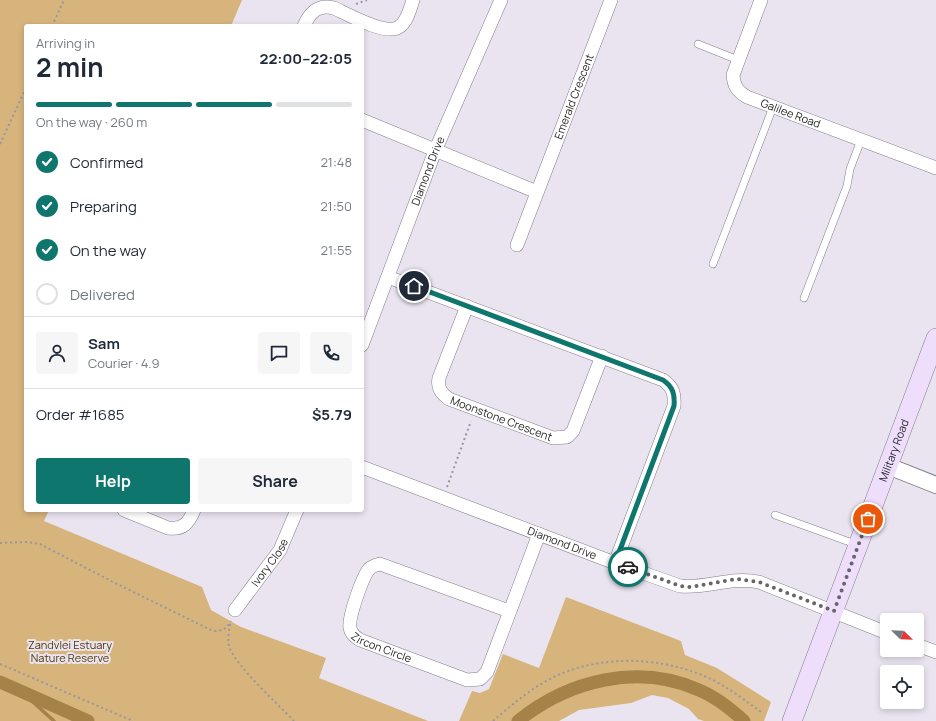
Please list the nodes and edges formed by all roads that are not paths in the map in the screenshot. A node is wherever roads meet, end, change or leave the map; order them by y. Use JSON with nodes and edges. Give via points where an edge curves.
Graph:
{"nodes":[{"id":1,"x":414,"y":0,"type":"edge"},
{"id":2,"x":501,"y":0,"type":"edge"},
{"id":3,"x":611,"y":0,"type":"edge"},
{"id":4,"x":761,"y":0,"type":"edge"},
{"id":5,"x":305,"y":24,"type":"edge"},
{"id":6,"x":698,"y":44,"type":"dead end"},
{"id":7,"x":738,"y":60,"type":"junction"},
{"id":8,"x":773,"y":107,"type":"junction"},
{"id":9,"x":364,"y":121,"type":"edge"},
{"id":10,"x":861,"y":140,"type":"junction"},
{"id":11,"x":435,"y":151,"type":"junction"},
{"id":12,"x":936,"y":168,"type":"edge"},
{"id":13,"x":537,"y":192,"type":"junction"},
{"id":14,"x":517,"y":245,"type":"dead end"},
{"id":15,"x":713,"y":264,"type":"dead end"},
{"id":16,"x":388,"y":277,"type":"junction"},
{"id":17,"x":804,"y":298,"type":"dead end"},
{"id":18,"x":467,"y":306,"type":"junction"},
{"id":19,"x":936,"y":338,"type":"edge"},
{"id":20,"x":364,"y":340,"type":"edge"},
{"id":21,"x":602,"y":356,"type":"junction"},
{"id":22,"x":888,"y":466,"type":"junction"},
{"id":23,"x":364,"y":467,"type":"edge"},
{"id":24,"x":936,"y":485,"type":"edge"},
{"id":25,"x":129,"y":512,"type":"edge"},
{"id":26,"x":193,"y":512,"type":"edge"},
{"id":27,"x":296,"y":512,"type":"edge"},
{"id":28,"x":775,"y":515,"type":"dead end"},
{"id":29,"x":539,"y":534,"type":"junction"},
{"id":30,"x":858,"y":546,"type":"junction"},
{"id":31,"x":615,"y":563,"type":"junction"},
{"id":32,"x":510,"y":611,"type":"junction"},
{"id":33,"x":834,"y":611,"type":"junction"},
{"id":34,"x":233,"y":616,"type":"road end"},
{"id":35,"x":880,"y":630,"type":"edge"},
{"id":36,"x":924,"y":648,"type":"edge"},
{"id":37,"x":936,"y":652,"type":"edge"},
{"id":38,"x":792,"y":721,"type":"edge"}],
"edges":[{"from":1,"to":5,"type":"street","via":[[403,23],[391,30],[326,7],[313,11]]},
{"from":2,"to":11,"type":"street","name":"Diamond Drive"},
{"from":3,"to":13,"type":"street","name":"Emerald Crescent"},
{"from":4,"to":7,"type":"street","name":"Galilee Road"},
{"from":6,"to":7,"type":"lane"},
{"from":7,"to":8,"type":"street","name":"Galilee Road","via":[[733,75],[738,92]]},
{"from":8,"to":10,"type":"street","name":"Galilee Road"},
{"from":8,"to":15,"type":"lane"},
{"from":9,"to":11,"type":"street"},
{"from":10,"to":12,"type":"street","name":"Galilee Road"},
{"from":10,"to":17,"type":"lane","via":[[850,169],[847,186]]},
{"from":11,"to":13,"type":"street"},
{"from":11,"to":16,"type":"street","name":"Diamond Drive"},
{"from":13,"to":14,"type":"street","name":"Emerald Crescent"},
{"from":16,"to":18,"type":"street"},
{"from":16,"to":20,"type":"street","name":"Diamond Drive"},
{"from":18,"to":21,"type":"street"},
{"from":18,"to":21,"type":"street","name":"Moonstone Crescent","via":[[439,378],[438,386],[442,393],[449,399],[553,438],[567,437],[574,431]]},
{"from":19,"to":22,"type":"main road","name":"Military Road"},
{"from":21,"to":31,"type":"street","via":[[663,380],[673,390],[675,397],[674,406]]},
{"from":22,"to":24,"type":"street"},
{"from":22,"to":30,"type":"main road","name":"Military Road"},
{"from":23,"to":29,"type":"street","name":"Diamond Drive"},
{"from":25,"to":26,"type":"street","via":[[174,529],[189,522]]},
{"from":27,"to":34,"type":"street","name":"Ivory Close","via":[[280,550]]},
{"from":28,"to":30,"type":"lane"},
{"from":29,"to":31,"type":"street","name":"Diamond Drive"},
{"from":29,"to":32,"type":"street","name":"Zircon Circle"},
{"from":30,"to":33,"type":"main road","name":"Military Road"},
{"from":31,"to":33,"type":"street","name":"Diamond Drive","via":[[680,586],[690,587],[737,579],[759,582]]},
{"from":32,"to":32,"type":"street","name":"Zircon Circle","via":[[487,672],[476,680],[461,678],[360,640],[352,633],[349,624],[367,573],[372,566],[380,564]]},
{"from":33,"to":35,"type":"street","name":"Diamond Drive"},
{"from":33,"to":38,"type":"main road","name":"Military Road"},
{"from":36,"to":37,"type":"street"}]}
